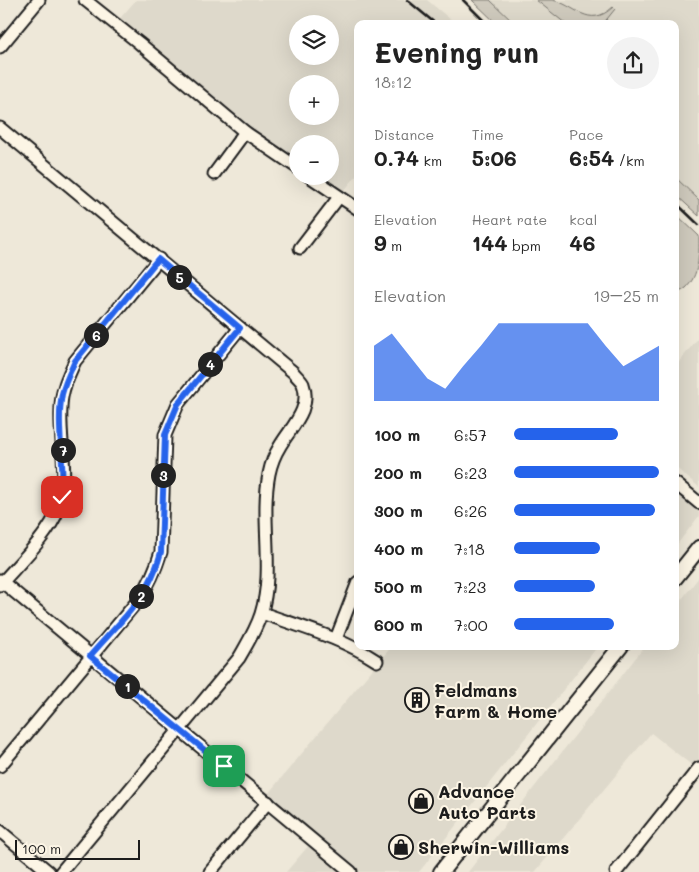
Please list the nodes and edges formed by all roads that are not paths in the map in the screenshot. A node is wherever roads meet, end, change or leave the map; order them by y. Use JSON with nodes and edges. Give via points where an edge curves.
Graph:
{"nodes":[{"id":1,"x":39,"y":0,"type":"edge"},
{"id":2,"x":85,"y":0,"type":"edge"},
{"id":3,"x":0,"y":47,"type":"edge"},
{"id":4,"x":0,"y":128,"type":"edge"},
{"id":5,"x":245,"y":132,"type":"junction"},
{"id":6,"x":289,"y":162,"type":"edge"},
{"id":7,"x":214,"y":174,"type":"dead end"},
{"id":8,"x":322,"y":185,"type":"edge"},
{"id":9,"x":339,"y":196,"type":"junction"},
{"id":10,"x":354,"y":207,"type":"edge"},
{"id":11,"x":300,"y":248,"type":"dead end"},
{"id":12,"x":158,"y":259,"type":"junction"},
{"id":13,"x":240,"y":328,"type":"junction"},
{"id":14,"x":679,"y":486,"type":"edge"},
{"id":15,"x":699,"y":503,"type":"edge"},
{"id":16,"x":699,"y":548,"type":"edge"},
{"id":17,"x":679,"y":573,"type":"edge"},
{"id":18,"x":1,"y":583,"type":"edge"},
{"id":19,"x":354,"y":592,"type":"edge"},
{"id":20,"x":262,"y":613,"type":"junction"},
{"id":21,"x":336,"y":639,"type":"junction"},
{"id":22,"x":354,"y":647,"type":"edge"},
{"id":23,"x":360,"y":650,"type":"edge"},
{"id":24,"x":618,"y":650,"type":"edge"},
{"id":25,"x":90,"y":656,"type":"junction"},
{"id":26,"x":377,"y":661,"type":"dead end"},
{"id":27,"x":180,"y":729,"type":"junction"},
{"id":28,"x":0,"y":766,"type":"edge"},
{"id":29,"x":699,"y":768,"type":"edge"},
{"id":30,"x":268,"y":802,"type":"junction"},
{"id":31,"x":0,"y":831,"type":"edge"},
{"id":32,"x":49,"y":872,"type":"edge"},
{"id":33,"x":61,"y":872,"type":"edge"},
{"id":34,"x":210,"y":872,"type":"edge"},
{"id":35,"x":351,"y":872,"type":"edge"},
{"id":36,"x":441,"y":872,"type":"edge"},
{"id":37,"x":616,"y":872,"type":"edge"}],
"edges":[{"from":1,"to":3,"type":"street"},
{"from":2,"to":5,"type":"street"},
{"from":4,"to":12,"type":"street"},
{"from":5,"to":6,"type":"street"},
{"from":5,"to":7,"type":"street"},
{"from":8,"to":9,"type":"street"},
{"from":9,"to":10,"type":"street"},
{"from":9,"to":11,"type":"street"},
{"from":12,"to":13,"type":"street"},
{"from":12,"to":18,"type":"street","via":[[71,369],[62,394],[64,478],[60,504],[48,529]]},
{"from":13,"to":20,"type":"street","via":[[294,372],[303,384],[301,417],[281,444],[269,472],[266,587]]},
{"from":13,"to":25,"type":"street","via":[[178,404],[165,435],[161,552],[156,569],[140,598]]},
{"from":14,"to":15,"type":"street"},
{"from":16,"to":17,"type":"main road"},
{"from":18,"to":25,"type":"street"},
{"from":19,"to":21,"type":"street"},
{"from":20,"to":21,"type":"street"},
{"from":20,"to":27,"type":"street","via":[[239,658]]},
{"from":21,"to":22,"type":"street"},
{"from":23,"to":26,"type":"street"},
{"from":24,"to":36,"type":"main road"},
{"from":25,"to":27,"type":"street"},
{"from":25,"to":28,"type":"street"},
{"from":27,"to":30,"type":"street"},
{"from":27,"to":33,"type":"street"},
{"from":29,"to":37,"type":"street"},
{"from":30,"to":34,"type":"street"},
{"from":30,"to":35,"type":"street"},
{"from":31,"to":32,"type":"street"}]}
